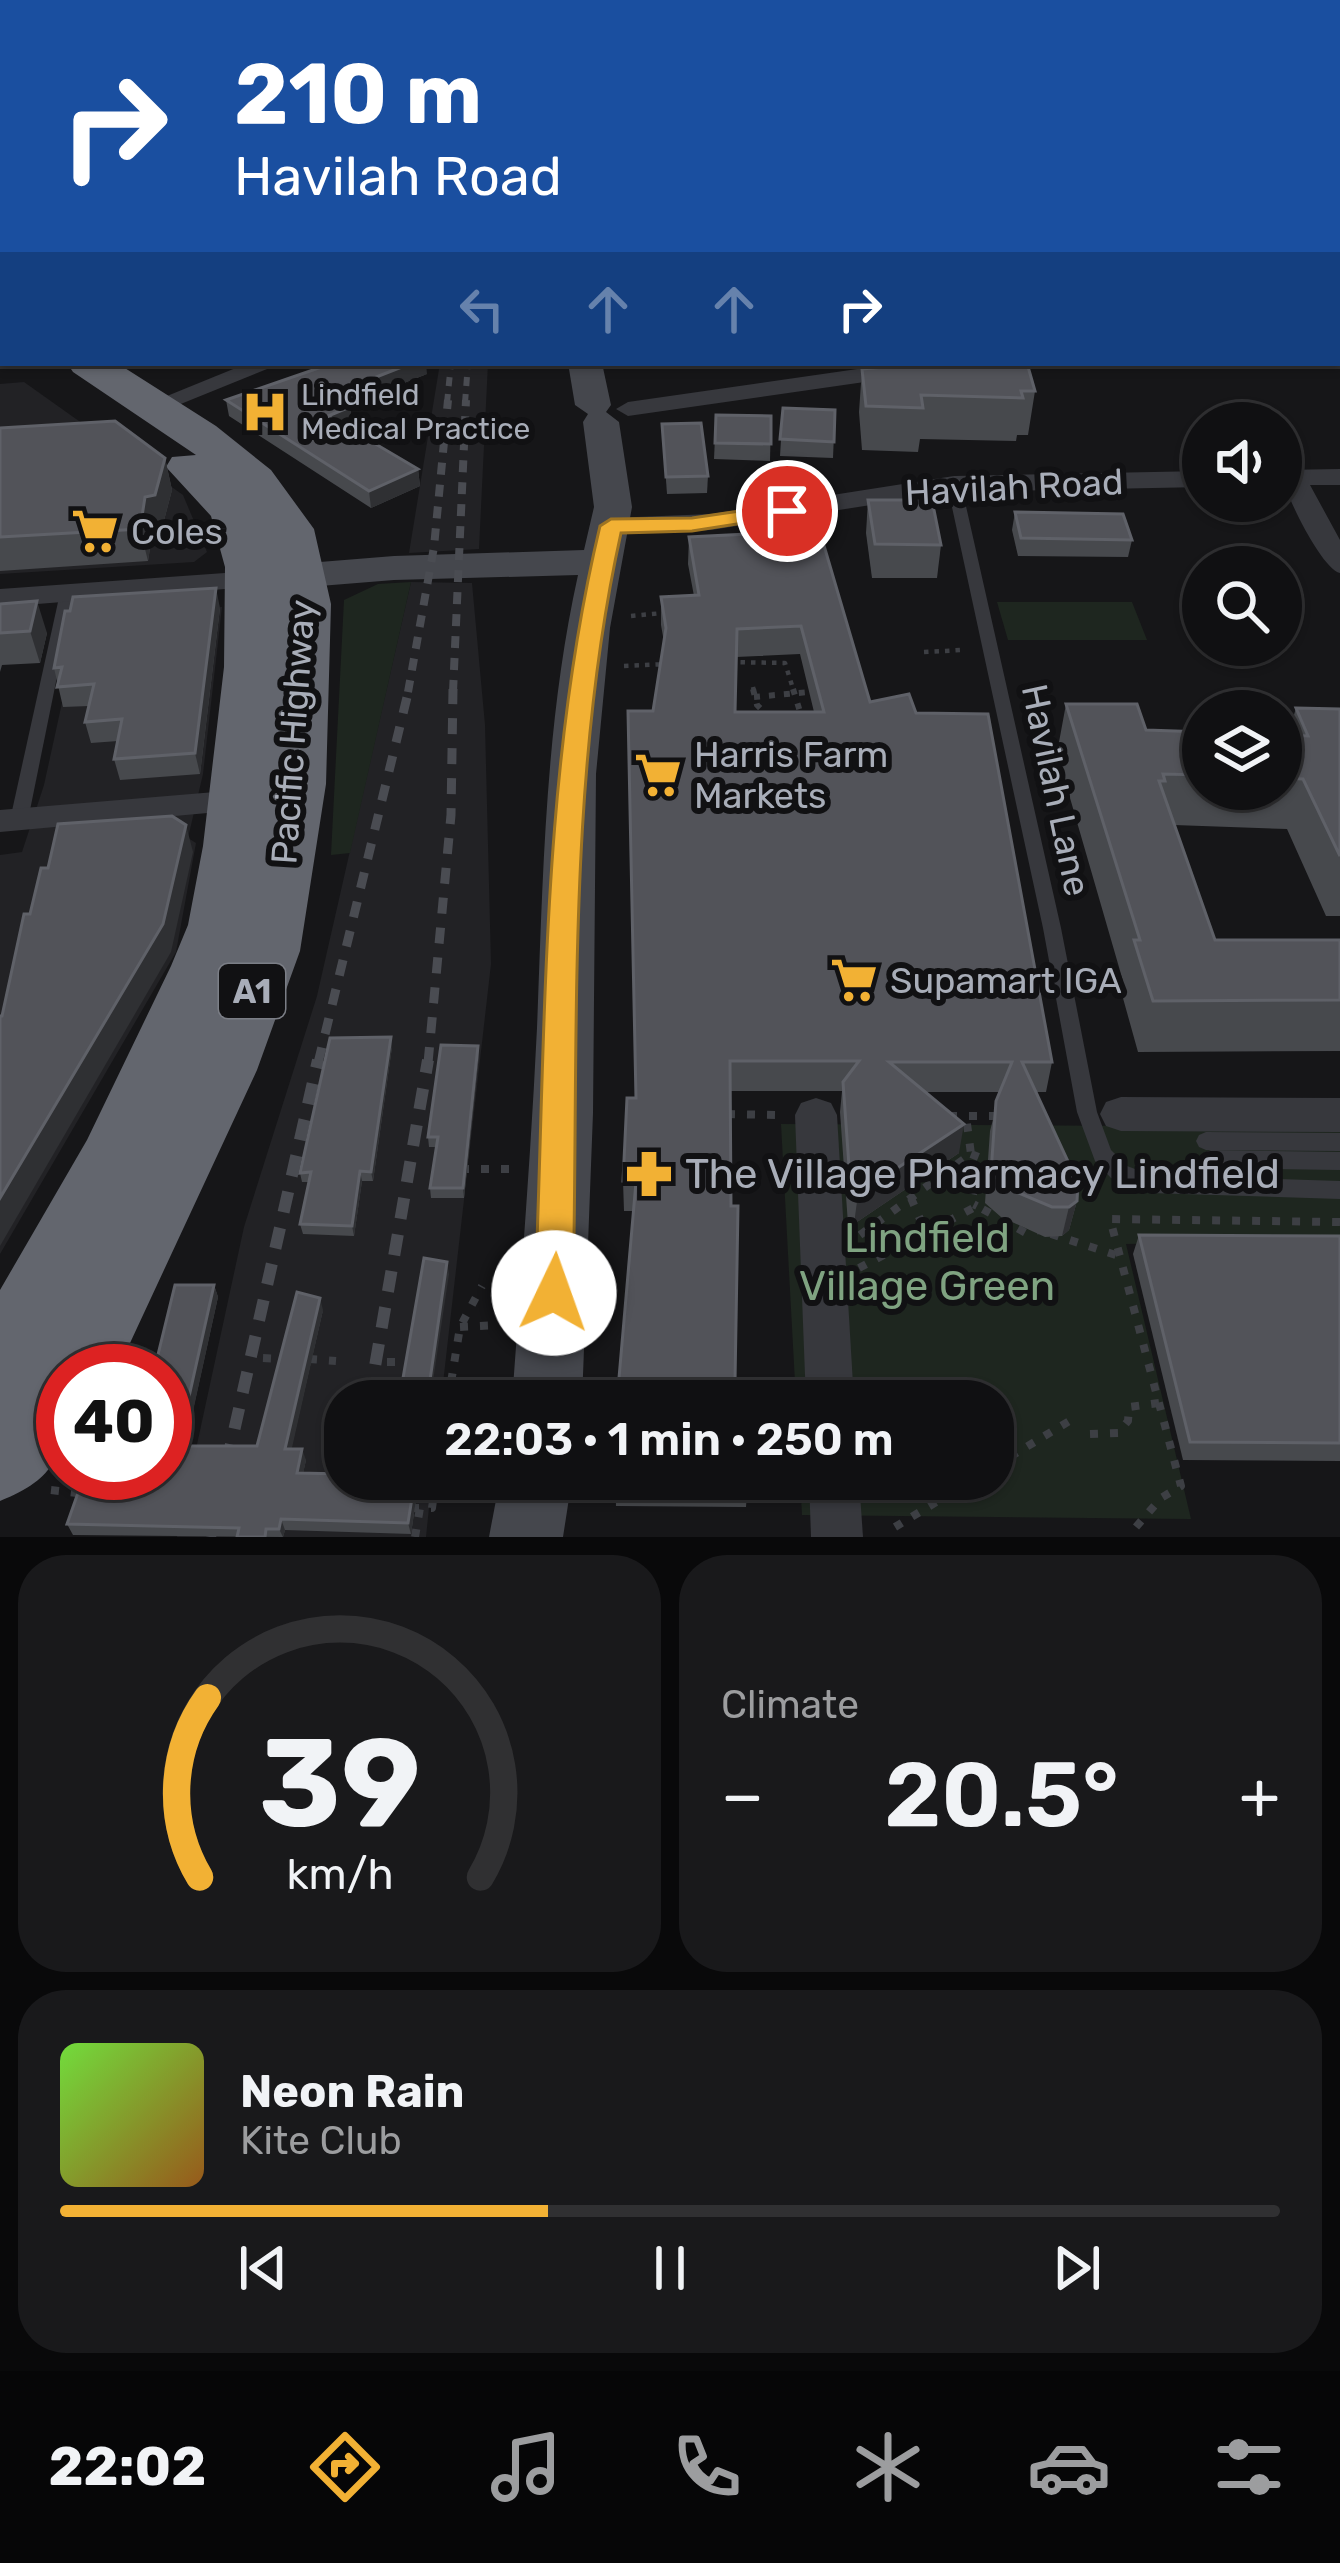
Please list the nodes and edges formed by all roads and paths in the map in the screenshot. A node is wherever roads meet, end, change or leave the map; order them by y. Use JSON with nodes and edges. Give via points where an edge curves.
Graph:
{"nodes":[{"id":1,"x":44,"y":366,"type":"edge"},
{"id":2,"x":92,"y":366,"type":"edge"},
{"id":3,"x":262,"y":366,"type":"edge"},
{"id":4,"x":586,"y":366,"type":"edge"},
{"id":5,"x":919,"y":366,"type":"edge"},
{"id":6,"x":152,"y":407,"type":"junction"},
{"id":7,"x":608,"y":412,"type":"junction"},
{"id":8,"x":1340,"y":476,"type":"edge"},
{"id":9,"x":1302,"y":477,"type":"edge"},
{"id":10,"x":1182,"y":479,"type":"edge"},
{"id":11,"x":954,"y":484,"type":"junction"},
{"id":12,"x":1302,"y":503,"type":"edge"},
{"id":13,"x":607,"y":544,"type":"junction"},
{"id":14,"x":516,"y":563,"type":"junction"},
{"id":15,"x":1340,"y":565,"type":"edge"},
{"id":16,"x":278,"y":577,"type":"junction"},
{"id":17,"x":67,"y":593,"type":"junction"},
{"id":18,"x":0,"y":598,"type":"edge"},
{"id":19,"x":663,"y":613,"type":"edge"},
{"id":20,"x":609,"y":622,"type":"junction"},
{"id":21,"x":962,"y":650,"type":"dead end"},
{"id":22,"x":924,"y":652,"type":"dead end"},
{"id":23,"x":710,"y":662,"type":"edge"},
{"id":24,"x":689,"y":663,"type":"edge"},
{"id":25,"x":624,"y":666,"type":"dead end"},
{"id":26,"x":753,"y":687,"type":"dead end"},
{"id":27,"x":809,"y":692,"type":"edge"},
{"id":28,"x":794,"y":693,"type":"junction"},
{"id":29,"x":754,"y":697,"type":"junction"},
{"id":30,"x":769,"y":717,"type":"edge"},
{"id":31,"x":785,"y":723,"type":"edge"},
{"id":32,"x":238,"y":801,"type":"junction"},
{"id":33,"x":9,"y":821,"type":"edge"},
{"id":34,"x":1104,"y":1113,"type":"junction"},
{"id":35,"x":816,"y":1115,"type":"dead end"},
{"id":36,"x":1340,"y":1115,"type":"edge"},
{"id":37,"x":966,"y":1116,"type":"dead end"},
{"id":38,"x":1340,"y":1142,"type":"edge"},
{"id":39,"x":971,"y":1154,"type":"junction"},
{"id":40,"x":1340,"y":1161,"type":"edge"},
{"id":41,"x":444,"y":1168,"type":"edge"},
{"id":42,"x":515,"y":1169,"type":"dead end"},
{"id":43,"x":1340,"y":1190,"type":"edge"},
{"id":44,"x":910,"y":1198,"type":"junction"},
{"id":45,"x":977,"y":1206,"type":"junction"},
{"id":46,"x":1340,"y":1222,"type":"edge"},
{"id":47,"x":927,"y":1234,"type":"junction"},
{"id":48,"x":1120,"y":1257,"type":"junction"},
{"id":49,"x":823,"y":1273,"type":"junction"},
{"id":50,"x":482,"y":1286,"type":"dead end"},
{"id":51,"x":500,"y":1325,"type":"dead end"},
{"id":52,"x":460,"y":1327,"type":"junction"},
{"id":53,"x":86,"y":1344,"type":"edge"},
{"id":54,"x":263,"y":1358,"type":"dead end"},
{"id":55,"x":336,"y":1360,"type":"dead end"},
{"id":56,"x":0,"y":1362,"type":"edge"},
{"id":57,"x":387,"y":1362,"type":"dead end"},
{"id":58,"x":426,"y":1363,"type":"edge"},
{"id":59,"x":451,"y":1380,"type":"edge"},
{"id":60,"x":548,"y":1380,"type":"edge"},
{"id":61,"x":829,"y":1380,"type":"edge"},
{"id":62,"x":1159,"y":1402,"type":"junction"},
{"id":63,"x":1076,"y":1418,"type":"dead end"},
{"id":64,"x":1090,"y":1434,"type":"dead end"},
{"id":65,"x":36,"y":1442,"type":"edge"},
{"id":66,"x":1014,"y":1455,"type":"edge"},
{"id":67,"x":22,"y":1473,"type":"edge"},
{"id":68,"x":405,"y":1500,"type":"edge"},
{"id":69,"x":429,"y":1500,"type":"edge"},
{"id":70,"x":532,"y":1500,"type":"edge"},
{"id":71,"x":835,"y":1500,"type":"edge"},
{"id":72,"x":939,"y":1500,"type":"edge"},
{"id":73,"x":426,"y":1508,"type":"junction"},
{"id":74,"x":895,"y":1527,"type":"dead end"},
{"id":75,"x":1136,"y":1527,"type":"dead end"},
{"id":76,"x":415,"y":1537,"type":"edge"},
{"id":77,"x":526,"y":1537,"type":"edge"},
{"id":78,"x":837,"y":1537,"type":"edge"}],
"edges":[{"from":1,"to":16,"type":"highway","name":"Pacific Highway","number":"A1","via":[[212,485]]},
{"from":2,"to":6,"type":"highway","name":"Pacific Highway","number":"A1"},
{"from":3,"to":6,"type":"street"},
{"from":4,"to":7,"type":"street"},
{"from":5,"to":7,"type":"street"},
{"from":6,"to":16,"type":"highway","name":"Pacific Highway","number":"A1","via":[[262,489],[290,529]]},
{"from":7,"to":13,"type":"street"},
{"from":8,"to":9,"type":"street"},
{"from":10,"to":11,"type":"street","name":"Havilah Road"},
{"from":11,"to":13,"type":"street","name":"Havilah Road"},
{"from":11,"to":34,"type":"lane","name":"Havilah Lane","via":[[1052,928]]},
{"from":12,"to":15,"type":"street"},
{"from":13,"to":14,"type":"street","name":"Havilah Road"},
{"from":13,"to":20,"type":"street"},
{"from":14,"to":16,"type":"street","name":"Havilah Road"},
{"from":14,"to":20,"type":"street","via":[[548,574]]},
{"from":16,"to":17,"type":"street"},
{"from":16,"to":32,"type":"highway","name":"Pacific Highway","number":"A1"},
{"from":16,"to":53,"type":"highway","name":"Pacific Highway","number":"A1","via":[[307,596],[296,796],[265,954],[234,1039]]},
{"from":17,"to":18,"type":"street"},
{"from":17,"to":33,"type":"lane"},
{"from":19,"to":20,"type":"path"},
{"from":20,"to":60,"type":"street","via":[[572,774]]},
{"from":21,"to":22,"type":"path"},
{"from":23,"to":28,"type":"path","via":[[785,663]]},
{"from":24,"to":25,"type":"path"},
{"from":26,"to":29,"type":"path"},
{"from":27,"to":28,"type":"path"},
{"from":28,"to":29,"type":"path"},
{"from":28,"to":31,"type":"path","via":[[809,726]]},
{"from":29,"to":30,"type":"path"},
{"from":32,"to":33,"type":"street"},
{"from":32,"to":56,"type":"highway","name":"Pacific Highway","number":"A1","via":[[221,926],[99,1193]]},
{"from":34,"to":36,"type":"street"},
{"from":34,"to":43,"type":"lane","name":"Havilah Lane","via":[[1102,1155],[1150,1184]]},
{"from":35,"to":49,"type":"street"},
{"from":37,"to":39,"type":"path"},
{"from":38,"to":40,"type":"lane","via":[[1209,1150]]},
{"from":39,"to":44,"type":"path"},
{"from":39,"to":45,"type":"path","via":[[981,1158],[970,1203]]},
{"from":41,"to":42,"type":"path"},
{"from":44,"to":47,"type":"path"},
{"from":44,"to":49,"type":"path"},
{"from":45,"to":47,"type":"path"},
{"from":45,"to":48,"type":"path","via":[[1026,1233],[1035,1229]]},
{"from":46,"to":48,"type":"path","via":[[1110,1220]]},
{"from":47,"to":49,"type":"path"},
{"from":48,"to":62,"type":"path"},
{"from":49,"to":61,"type":"street"},
{"from":50,"to":52,"type":"path"},
{"from":51,"to":52,"type":"path"},
{"from":52,"to":59,"type":"path"},
{"from":54,"to":55,"type":"path"},
{"from":57,"to":58,"type":"path"},
{"from":62,"to":64,"type":"path","via":[[1129,1407],[1118,1433]]},
{"from":62,"to":75,"type":"path","via":[[1181,1486]]},
{"from":63,"to":66,"type":"path"},
{"from":65,"to":67,"type":"highway"},
{"from":68,"to":73,"type":"path","via":[[401,1508]]},
{"from":69,"to":73,"type":"path"},
{"from":70,"to":77,"type":"street"},
{"from":71,"to":78,"type":"street"},
{"from":72,"to":74,"type":"path"},
{"from":73,"to":76,"type":"path"}]}
